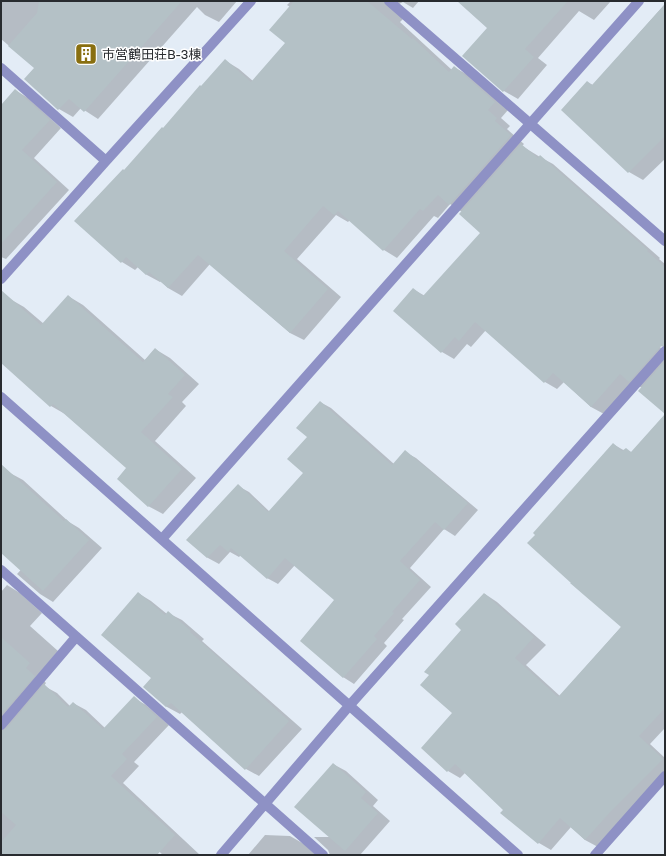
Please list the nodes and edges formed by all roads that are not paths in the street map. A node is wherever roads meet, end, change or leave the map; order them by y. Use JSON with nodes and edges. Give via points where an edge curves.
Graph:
{"nodes":[{"id":1,"x":251,"y":1,"type":"edge"},
{"id":2,"x":389,"y":1,"type":"edge"},
{"id":3,"x":639,"y":1,"type":"edge"},
{"id":4,"x":1,"y":68,"type":"edge"},
{"id":5,"x":530,"y":125,"type":"junction"},
{"id":6,"x":106,"y":161,"type":"junction"},
{"id":7,"x":665,"y":241,"type":"edge"},
{"id":8,"x":1,"y":279,"type":"edge"},
{"id":9,"x":665,"y":351,"type":"edge"},
{"id":10,"x":1,"y":397,"type":"edge"},
{"id":11,"x":162,"y":539,"type":"junction"},
{"id":12,"x":1,"y":570,"type":"edge"},
{"id":13,"x":76,"y":637,"type":"junction"},
{"id":14,"x":349,"y":706,"type":"junction"},
{"id":15,"x":1,"y":725,"type":"edge"},
{"id":16,"x":665,"y":776,"type":"edge"},
{"id":17,"x":265,"y":804,"type":"junction"},
{"id":18,"x":222,"y":855,"type":"edge"},
{"id":19,"x":322,"y":855,"type":"edge"},
{"id":20,"x":518,"y":855,"type":"edge"},
{"id":21,"x":596,"y":855,"type":"edge"}],
"edges":[{"from":1,"to":6,"type":"street"},
{"from":2,"to":5,"type":"street"},
{"from":3,"to":5,"type":"street"},
{"from":4,"to":6,"type":"street"},
{"from":5,"to":7,"type":"street"},
{"from":5,"to":11,"type":"street"},
{"from":6,"to":8,"type":"street"},
{"from":9,"to":14,"type":"street"},
{"from":10,"to":11,"type":"street"},
{"from":11,"to":14,"type":"street"},
{"from":12,"to":13,"type":"street"},
{"from":13,"to":15,"type":"street"},
{"from":13,"to":17,"type":"street"},
{"from":14,"to":17,"type":"street"},
{"from":14,"to":20,"type":"street"},
{"from":16,"to":21,"type":"street"},
{"from":17,"to":18,"type":"street"},
{"from":17,"to":19,"type":"street"}]}
